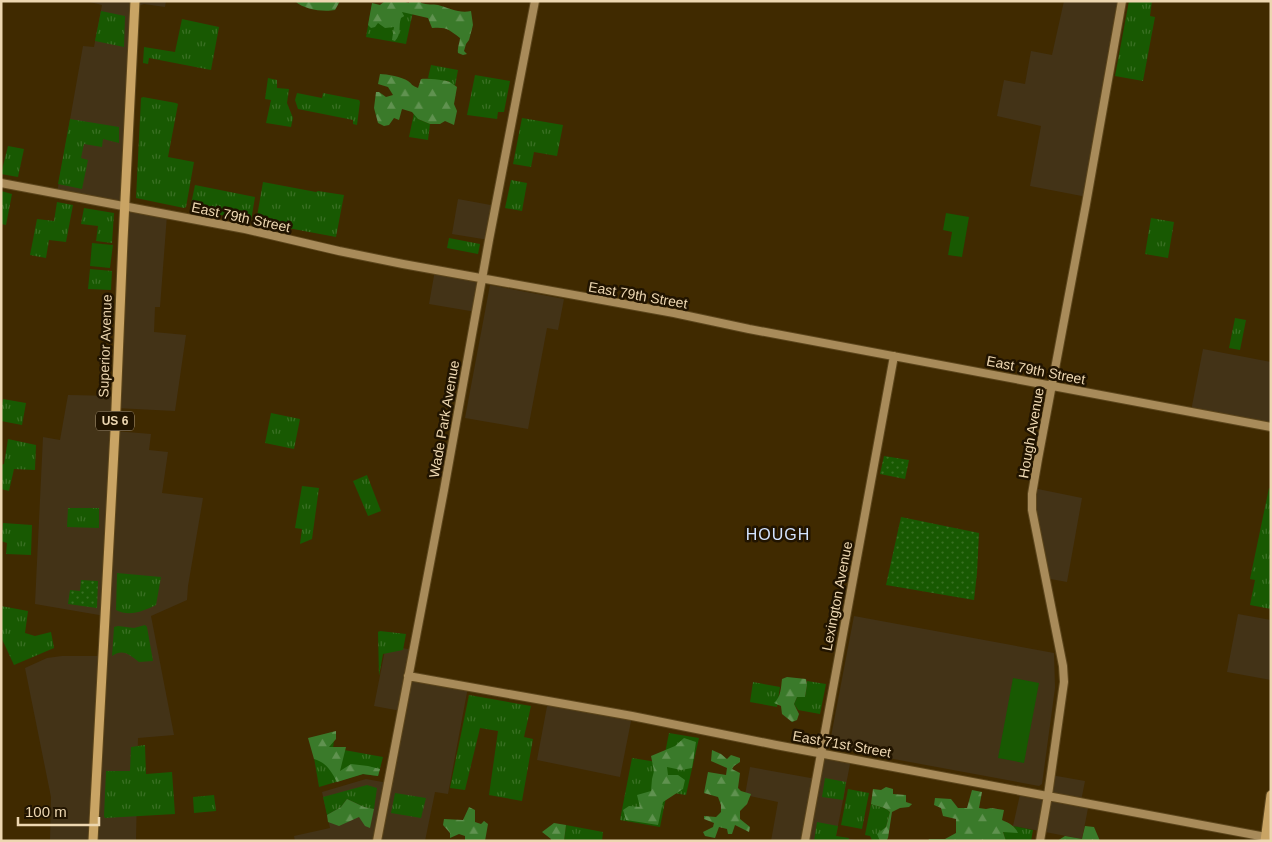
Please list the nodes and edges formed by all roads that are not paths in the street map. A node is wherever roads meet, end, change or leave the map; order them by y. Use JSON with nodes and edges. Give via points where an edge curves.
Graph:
{"nodes":[{"id":1,"x":136,"y":1,"type":"edge"},
{"id":2,"x":534,"y":1,"type":"edge"},
{"id":3,"x":1122,"y":1,"type":"edge"},
{"id":4,"x":1,"y":183,"type":"edge"},
{"id":5,"x":125,"y":207,"type":"junction"},
{"id":6,"x":483,"y":279,"type":"junction"},
{"id":7,"x":894,"y":356,"type":"junction"},
{"id":8,"x":1052,"y":385,"type":"junction"},
{"id":9,"x":1271,"y":427,"type":"edge"},
{"id":10,"x":408,"y":676,"type":"junction"},
{"id":11,"x":821,"y":753,"type":"junction"},
{"id":12,"x":1048,"y":795,"type":"junction"},
{"id":13,"x":1271,"y":795,"type":"edge"},
{"id":14,"x":1267,"y":838,"type":"edge"},
{"id":15,"x":93,"y":841,"type":"edge"},
{"id":16,"x":377,"y":841,"type":"edge"},
{"id":17,"x":805,"y":841,"type":"edge"},
{"id":18,"x":1040,"y":841,"type":"edge"}],
"edges":[{"from":1,"to":5,"type":"main road","name":"Superior Avenue","number":"US 6"},
{"from":2,"to":6,"type":"street","name":"Wade Park Avenue"},
{"from":3,"to":8,"type":"street","name":"Hough Avenue"},
{"from":4,"to":5,"type":"street","name":"East 79th Street"},
{"from":5,"to":6,"type":"street","name":"East 79th Street"},
{"from":5,"to":15,"type":"main road","name":"Superior Avenue","number":"US 6"},
{"from":6,"to":7,"type":"street","name":"East 79th Street"},
{"from":6,"to":10,"type":"street","name":"Wade Park Avenue"},
{"from":7,"to":8,"type":"street","name":"East 79th Street"},
{"from":7,"to":11,"type":"street","name":"Lexington Avenue"},
{"from":8,"to":9,"type":"street","name":"East 79th Street"},
{"from":8,"to":12,"type":"street","name":"Hough Avenue","via":[[1032,494],[1032,510],[1064,682]]},
{"from":10,"to":11,"type":"street","name":"East 71st Street"},
{"from":10,"to":16,"type":"street","name":"Wade Park Avenue"},
{"from":11,"to":12,"type":"street","name":"East 71st Street"},
{"from":11,"to":17,"type":"street","name":"Lexington Avenue"},
{"from":12,"to":14,"type":"street","name":"East 71st Street"},
{"from":12,"to":18,"type":"street","name":"Hough Avenue"},
{"from":13,"to":14,"type":"main road"}]}
